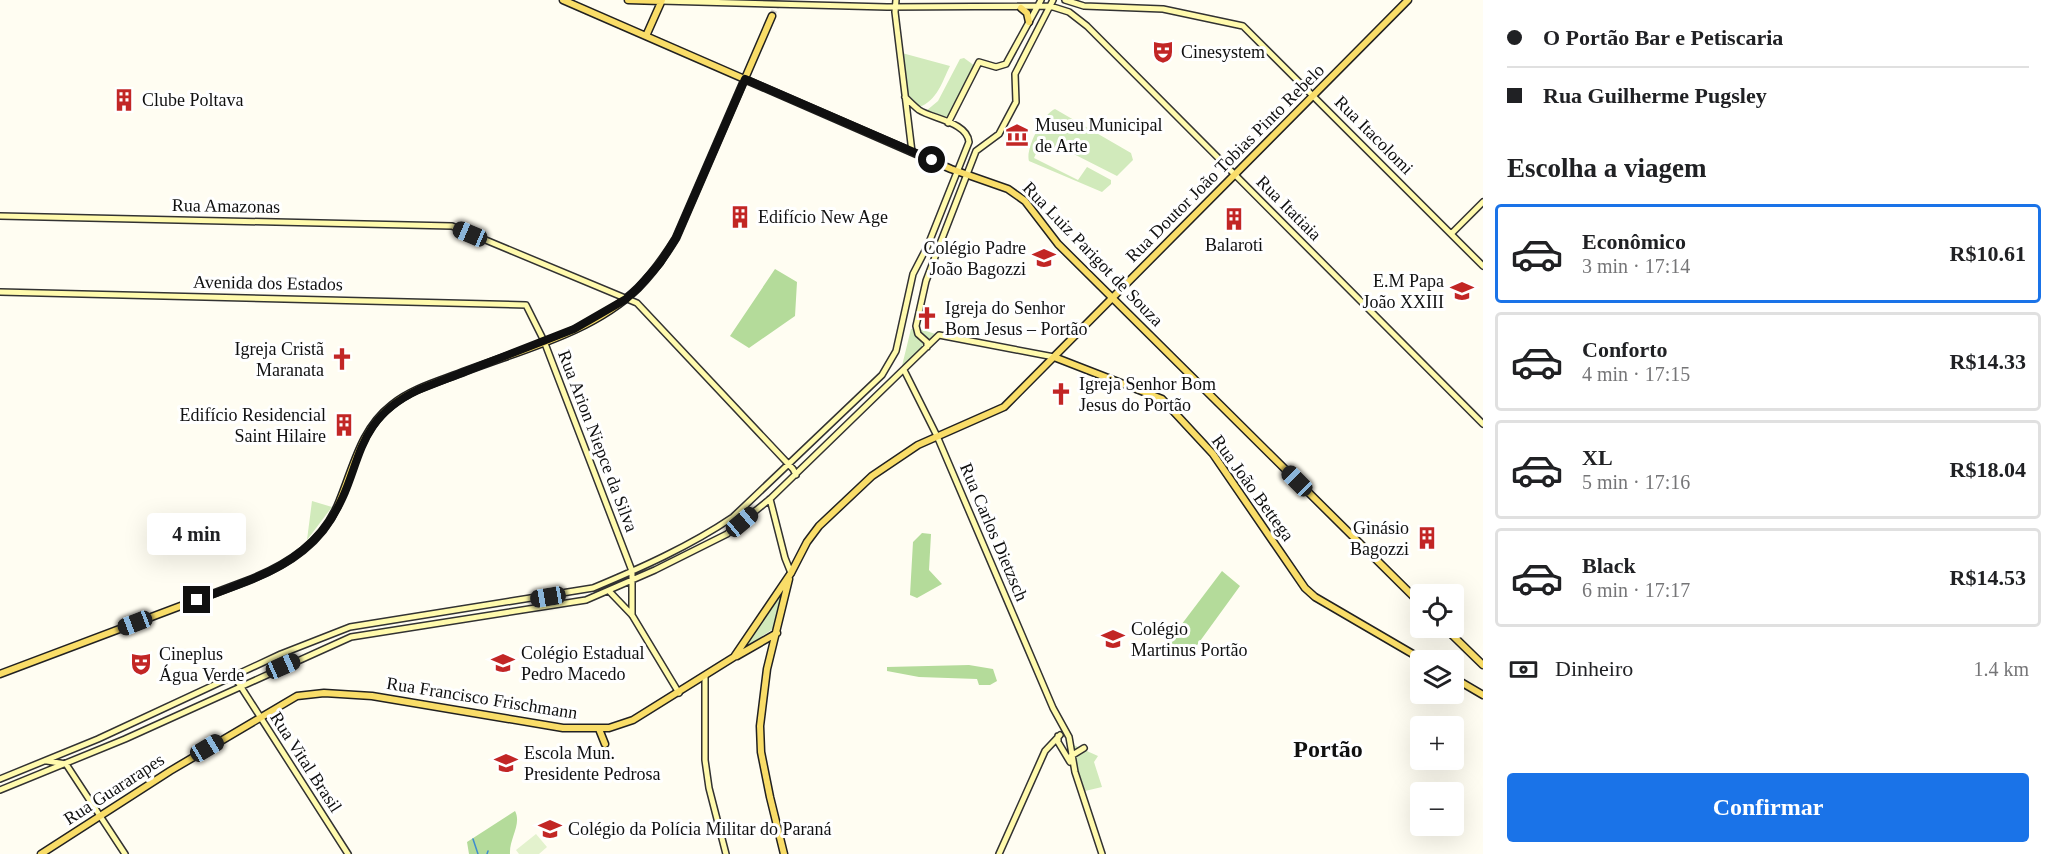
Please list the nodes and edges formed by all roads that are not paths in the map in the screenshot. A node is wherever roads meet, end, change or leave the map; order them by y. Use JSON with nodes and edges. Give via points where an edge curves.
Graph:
{"nodes":[{"id":1,"x":563,"y":0,"type":"edge"},
{"id":2,"x":628,"y":0,"type":"edge"},
{"id":3,"x":662,"y":0,"type":"edge"},
{"id":4,"x":951,"y":0,"type":"edge"},
{"id":5,"x":1041,"y":0,"type":"edge"},
{"id":6,"x":1053,"y":0,"type":"edge"},
{"id":7,"x":1065,"y":0,"type":"edge"},
{"id":8,"x":1408,"y":0,"type":"edge"},
{"id":9,"x":739,"y":1,"type":"edge"},
{"id":10,"x":579,"y":3,"type":"edge"},
{"id":11,"x":895,"y":3,"type":"edge"},
{"id":12,"x":947,"y":6,"type":"junction"},
{"id":13,"x":1050,"y":6,"type":"junction"},
{"id":14,"x":1037,"y":7,"type":"junction"},
{"id":15,"x":1021,"y":8,"type":"junction"},
{"id":16,"x":772,"y":16,"type":"tunnel mouth"},
{"id":17,"x":1029,"y":22,"type":"junction"},
{"id":18,"x":646,"y":36,"type":"junction"},
{"id":19,"x":745,"y":79,"type":"junction"},
{"id":20,"x":905,"y":96,"type":"junction"},
{"id":21,"x":1313,"y":96,"type":"junction"},
{"id":22,"x":920,"y":111,"type":"junction"},
{"id":23,"x":908,"y":117,"type":"junction"},
{"id":24,"x":948,"y":123,"type":"junction"},
{"id":25,"x":912,"y":152,"type":"junction"},
{"id":26,"x":962,"y":173,"type":"junction"},
{"id":27,"x":1235,"y":175,"type":"junction"},
{"id":28,"x":1483,"y":202,"type":"edge"},
{"id":29,"x":0,"y":216,"type":"edge"},
{"id":30,"x":1451,"y":234,"type":"junction"},
{"id":31,"x":1483,"y":266,"type":"edge"},
{"id":32,"x":0,"y":292,"type":"edge"},
{"id":33,"x":1112,"y":298,"type":"junction"},
{"id":34,"x":626,"y":299,"type":"junction"},
{"id":35,"x":531,"y":311,"type":"joint"},
{"id":36,"x":544,"y":341,"type":"junction"},
{"id":37,"x":926,"y":348,"type":"junction"},
{"id":38,"x":1054,"y":357,"type":"junction"},
{"id":39,"x":904,"y":370,"type":"junction"},
{"id":40,"x":1483,"y":424,"type":"edge"},
{"id":41,"x":937,"y":436,"type":"junction"},
{"id":42,"x":797,"y":458,"type":"junction"},
{"id":43,"x":807,"y":464,"type":"junction"},
{"id":44,"x":789,"y":465,"type":"junction"},
{"id":45,"x":796,"y":475,"type":"junction"},
{"id":46,"x":770,"y":498,"type":"junction"},
{"id":47,"x":632,"y":571,"type":"junction"},
{"id":48,"x":791,"y":573,"type":"junction"},
{"id":49,"x":631,"y":582,"type":"junction"},
{"id":50,"x":610,"y":592,"type":"junction"},
{"id":51,"x":1410,"y":593,"type":"edge"},
{"id":52,"x":632,"y":615,"type":"junction"},
{"id":53,"x":777,"y":633,"type":"junction"},
{"id":54,"x":1455,"y":638,"type":"edge"},
{"id":55,"x":1410,"y":652,"type":"edge"},
{"id":56,"x":734,"y":657,"type":"junction"},
{"id":57,"x":1483,"y":665,"type":"edge"},
{"id":58,"x":0,"y":674,"type":"edge"},
{"id":59,"x":234,"y":676,"type":"junction"},
{"id":60,"x":705,"y":677,"type":"junction"},
{"id":61,"x":1464,"y":684,"type":"edge"},
{"id":62,"x":240,"y":686,"type":"junction"},
{"id":63,"x":679,"y":693,"type":"junction"},
{"id":64,"x":1483,"y":695,"type":"edge"},
{"id":65,"x":297,"y":696,"type":"joint"},
{"id":66,"x":258,"y":717,"type":"junction"},
{"id":67,"x":599,"y":729,"type":"junction"},
{"id":68,"x":1061,"y":735,"type":"junction"},
{"id":69,"x":1068,"y":742,"type":"junction"},
{"id":70,"x":605,"y":744,"type":"dead end"},
{"id":71,"x":1061,"y":744,"type":"junction"},
{"id":72,"x":1049,"y":747,"type":"junction"},
{"id":73,"x":1084,"y":748,"type":"dead end"},
{"id":74,"x":1071,"y":756,"type":"junction"},
{"id":75,"x":46,"y":760,"type":"junction"},
{"id":76,"x":66,"y":764,"type":"junction"},
{"id":77,"x":1075,"y":772,"type":"junction"},
{"id":78,"x":0,"y":779,"type":"edge"},
{"id":79,"x":0,"y":790,"type":"edge"},
{"id":80,"x":99,"y":816,"type":"junction"},
{"id":81,"x":784,"y":851,"type":"edge"},
{"id":82,"x":41,"y":854,"type":"edge"},
{"id":83,"x":124,"y":854,"type":"edge"},
{"id":84,"x":348,"y":854,"type":"edge"},
{"id":85,"x":726,"y":854,"type":"edge"},
{"id":86,"x":999,"y":854,"type":"edge"},
{"id":87,"x":1102,"y":854,"type":"edge"}],
"edges":[{"from":1,"to":10,"type":"main road","name":"Rua Luiz Parigot de Souza"},
{"from":2,"to":3,"type":"main road"},
{"from":3,"to":9,"type":"street","name":"Rua Itatiaia"},
{"from":3,"to":18,"type":"main road"},
{"from":4,"to":12,"type":"street"},
{"from":5,"to":14,"type":"street"},
{"from":6,"to":13,"type":"street"},
{"from":7,"to":21,"type":"street","name":"Rua Itacolomi","via":[[1084,6],[1163,9],[1244,26]]},
{"from":8,"to":21,"type":"main road","name":"Rua Doutor João Tobias Pinto Rebelo"},
{"from":9,"to":11,"type":"street","name":"Rua Itatiaia"},
{"from":10,"to":18,"type":"main road","name":"Rua Luiz Parigot de Souza"},
{"from":11,"to":12,"type":"street","name":"Rua Itatiaia"},
{"from":11,"to":20,"type":"street"},
{"from":12,"to":15,"type":"street","name":"Rua Itatiaia"},
{"from":13,"to":14,"type":"street","name":"Rua Itatiaia"},
{"from":13,"to":26,"type":"street","via":[[1016,71],[1015,104],[999,134],[978,148]]},
{"from":13,"to":27,"type":"street","name":"Rua Itatiaia","via":[[1082,21]]},
{"from":14,"to":15,"type":"street","name":"Rua Itatiaia"},
{"from":14,"to":17,"type":"street"},
{"from":15,"to":17,"type":"main road"},
{"from":16,"to":19,"type":"main road"},
{"from":17,"to":24,"type":"street","via":[[1005,64],[996,67],[979,62]]},
{"from":18,"to":19,"type":"main road","name":"Rua Luiz Parigot de Souza"},
{"from":19,"to":25,"type":"main road","name":"Rua Luiz Parigot de Souza"},
{"from":19,"to":34,"type":"main road","via":[[676,238],[660,263]]},
{"from":20,"to":22,"type":"street"},
{"from":20,"to":23,"type":"street"},
{"from":21,"to":27,"type":"main road","name":"Rua Doutor João Tobias Pinto Rebelo"},
{"from":21,"to":30,"type":"street","name":"Rua Itacolomi"},
{"from":22,"to":23,"type":"street"},
{"from":22,"to":24,"type":"street"},
{"from":23,"to":25,"type":"street"},
{"from":24,"to":26,"type":"street","via":[[969,138]]},
{"from":25,"to":26,"type":"main road","name":"Rua Luiz Parigot de Souza"},
{"from":26,"to":33,"type":"main road","name":"Rua Luiz Parigot de Souza","via":[[1018,194],[1058,244]]},
{"from":26,"to":37,"type":"street","via":[[926,281],[916,330],[926,339]]},
{"from":26,"to":42,"type":"street","via":[[913,274],[890,364]]},
{"from":27,"to":33,"type":"main road","name":"Rua Doutor João Tobias Pinto Rebelo"},
{"from":27,"to":40,"type":"street","name":"Rua Itatiaia"},
{"from":28,"to":30,"type":"street"},
{"from":29,"to":34,"type":"street","name":"Rua Amazonas","via":[[452,226]]},
{"from":30,"to":31,"type":"street","name":"Rua Itacolomi"},
{"from":32,"to":35,"type":"street","name":"Avenida dos Estados","via":[[522,304]]},
{"from":33,"to":38,"type":"main road","name":"Rua Doutor João Tobias Pinto Rebelo"},
{"from":33,"to":51,"type":"main road","name":"Rua Luiz Parigot de Souza"},
{"from":34,"to":36,"type":"main road","via":[[588,323]]},
{"from":34,"to":44,"type":"street","via":[[650,315]]},
{"from":35,"to":36,"type":"street","name":"Rua Arion Niepce da Silva"},
{"from":36,"to":47,"type":"street","name":"Rua Arion Niepce da Silva"},
{"from":36,"to":58,"type":"main road","via":[[418,390],[389,407],[363,441],[332,517],[312,543],[284,565]]},
{"from":37,"to":38,"type":"street","name":"Rua João Bettega","via":[[939,335]]},
{"from":37,"to":39,"type":"street"},
{"from":38,"to":41,"type":"main road","name":"Rua Francisco Frischmann","via":[[1004,406]]},
{"from":38,"to":55,"type":"main road","name":"Rua João Bettega","via":[[1162,399],[1213,454],[1305,588]]},
{"from":39,"to":41,"type":"street","name":"Rua Carlos Dietzsch"},
{"from":39,"to":43,"type":"street"},
{"from":41,"to":48,"type":"main road","name":"Rua Francisco Frischmann","via":[[898,457],[856,491],[819,526]]},
{"from":41,"to":68,"type":"street","name":"Rua Carlos Dietzsch"},
{"from":42,"to":43,"type":"street"},
{"from":42,"to":44,"type":"street"},
{"from":43,"to":45,"type":"street"},
{"from":44,"to":45,"type":"street"},
{"from":44,"to":47,"type":"street","via":[[725,523]]},
{"from":45,"to":46,"type":"street"},
{"from":46,"to":48,"type":"street"},
{"from":46,"to":49,"type":"street","via":[[727,534]]},
{"from":47,"to":49,"type":"street","name":"Rua Arion Niepce da Silva"},
{"from":47,"to":59,"type":"street","via":[[582,591],[350,627]]},
{"from":48,"to":53,"type":"main road"},
{"from":48,"to":56,"type":"main road","name":"Rua Francisco Frischmann"},
{"from":49,"to":50,"type":"street"},
{"from":49,"to":52,"type":"street","name":"Rua Arion Niepce da Silva"},
{"from":50,"to":52,"type":"street"},
{"from":50,"to":62,"type":"street","via":[[586,600],[351,637]]},
{"from":52,"to":63,"type":"street"},
{"from":53,"to":56,"type":"main road"},
{"from":53,"to":81,"type":"main road","via":[[762,697],[760,726],[761,752]]},
{"from":54,"to":57,"type":"main road"},
{"from":56,"to":60,"type":"main road","name":"Rua Francisco Frischmann"},
{"from":59,"to":62,"type":"street","name":"Rua Vital Brasil"},
{"from":59,"to":75,"type":"street"},
{"from":60,"to":63,"type":"main road","name":"Rua Francisco Frischmann"},
{"from":60,"to":85,"type":"street","via":[[705,760]]},
{"from":61,"to":64,"type":"main road"},
{"from":62,"to":66,"type":"street","name":"Rua Vital Brasil"},
{"from":62,"to":76,"type":"street"},
{"from":63,"to":67,"type":"main road","name":"Rua Francisco Frischmann","via":[[633,720]]},
{"from":65,"to":66,"type":"main road","name":"Rua Guararapes"},
{"from":65,"to":67,"type":"main road","name":"Rua Francisco Frischmann","via":[[372,696],[563,728]]},
{"from":66,"to":80,"type":"main road","name":"Rua Guararapes"},
{"from":66,"to":84,"type":"street","name":"Rua Vital Brasil"},
{"from":67,"to":70,"type":"main road"},
{"from":68,"to":69,"type":"street","name":"Rua Carlos Dietzsch","via":[[1068,737]]},
{"from":68,"to":71,"type":"street","name":"Rua Carlos Dietzsch"},
{"from":68,"to":72,"type":"street"},
{"from":69,"to":71,"type":"street"},
{"from":69,"to":74,"type":"street","name":"Rua Carlos Dietzsch"},
{"from":71,"to":72,"type":"street"},
{"from":71,"to":77,"type":"street","name":"Rua Carlos Dietzsch"},
{"from":72,"to":86,"type":"street"},
{"from":73,"to":74,"type":"street"},
{"from":74,"to":77,"type":"street","name":"Rua Carlos Dietzsch"},
{"from":75,"to":76,"type":"street"},
{"from":75,"to":78,"type":"street"},
{"from":76,"to":79,"type":"street"},
{"from":76,"to":80,"type":"street"},
{"from":77,"to":87,"type":"street","name":"Rua Carlos Dietzsch"},
{"from":80,"to":82,"type":"main road","name":"Rua Guararapes"},
{"from":80,"to":83,"type":"street"}]}
